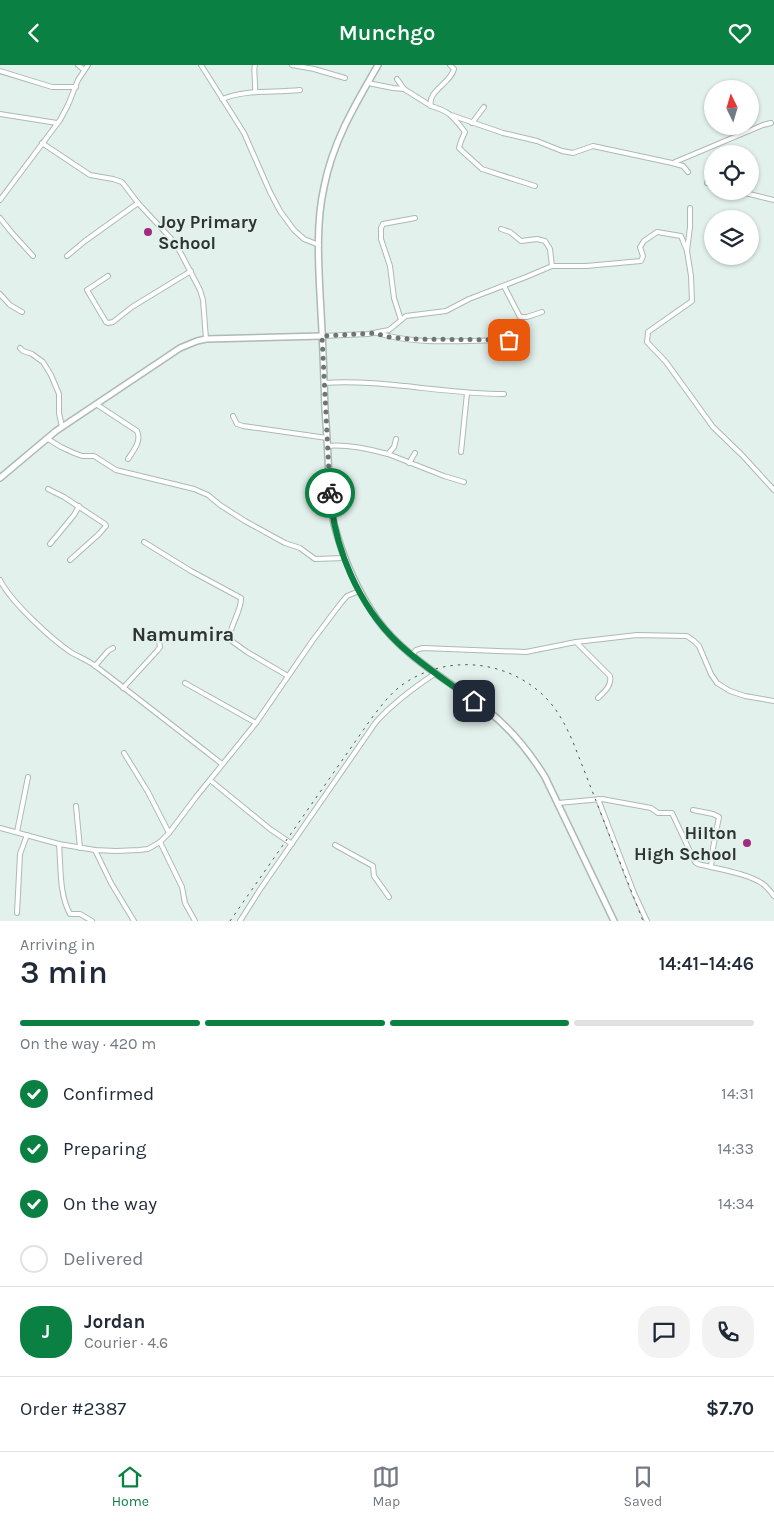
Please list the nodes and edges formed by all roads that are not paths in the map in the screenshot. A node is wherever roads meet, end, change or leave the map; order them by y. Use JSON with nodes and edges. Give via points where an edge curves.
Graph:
{"nodes":[{"id":1,"x":78,"y":65,"type":"edge"},
{"id":2,"x":88,"y":65,"type":"edge"},
{"id":3,"x":201,"y":65,"type":"edge"},
{"id":4,"x":255,"y":65,"type":"edge"},
{"id":5,"x":292,"y":65,"type":"edge"},
{"id":6,"x":378,"y":65,"type":"edge"},
{"id":7,"x":450,"y":65,"type":"edge"},
{"id":8,"x":84,"y":70,"type":"junction"},
{"id":9,"x":0,"y":71,"type":"edge"},
{"id":10,"x":345,"y":78,"type":"dead end"},
{"id":11,"x":397,"y":79,"type":"dead end"},
{"id":12,"x":368,"y":83,"type":"junction"},
{"id":13,"x":76,"y":87,"type":"junction"},
{"id":14,"x":404,"y":89,"type":"junction"},
{"id":15,"x":300,"y":90,"type":"dead end"},
{"id":16,"x":255,"y":92,"type":"junction"},
{"id":17,"x":222,"y":99,"type":"junction"},
{"id":18,"x":431,"y":106,"type":"junction"},
{"id":19,"x":484,"y":107,"type":"dead end"},
{"id":20,"x":0,"y":114,"type":"edge"},
{"id":21,"x":451,"y":115,"type":"junction"},
{"id":22,"x":57,"y":123,"type":"junction"},
{"id":23,"x":472,"y":123,"type":"junction"},
{"id":24,"x":772,"y":123,"type":"dead end"},
{"id":25,"x":42,"y":143,"type":"junction"},
{"id":26,"x":672,"y":163,"type":"junction"},
{"id":27,"x":688,"y":171,"type":"dead end"},
{"id":28,"x":535,"y":186,"type":"dead end"},
{"id":29,"x":759,"y":196,"type":"edge"},
{"id":30,"x":0,"y":200,"type":"edge"},
{"id":31,"x":774,"y":200,"type":"edge"},
{"id":32,"x":138,"y":203,"type":"junction"},
{"id":33,"x":690,"y":208,"type":"dead end"},
{"id":34,"x":0,"y":218,"type":"edge"},
{"id":35,"x":415,"y":218,"type":"dead end"},
{"id":36,"x":501,"y":229,"type":"dead end"},
{"id":37,"x":319,"y":245,"type":"junction"},
{"id":38,"x":687,"y":251,"type":"junction"},
{"id":39,"x":33,"y":256,"type":"dead end"},
{"id":40,"x":67,"y":256,"type":"dead end"},
{"id":41,"x":552,"y":266,"type":"junction"},
{"id":42,"x":191,"y":271,"type":"junction"},
{"id":43,"x":108,"y":276,"type":"dead end"},
{"id":44,"x":504,"y":286,"type":"junction"},
{"id":45,"x":0,"y":294,"type":"edge"},
{"id":46,"x":22,"y":312,"type":"dead end"},
{"id":47,"x":542,"y":312,"type":"dead end"},
{"id":48,"x":401,"y":320,"type":"junction"},
{"id":49,"x":375,"y":333,"type":"junction"},
{"id":50,"x":322,"y":336,"type":"junction"},
{"id":51,"x":206,"y":339,"type":"junction"},
{"id":52,"x":509,"y":340,"type":"dead end"},
{"id":53,"x":20,"y":348,"type":"dead end"},
{"id":54,"x":324,"y":383,"type":"junction"},
{"id":55,"x":467,"y":393,"type":"junction"},
{"id":56,"x":504,"y":394,"type":"dead end"},
{"id":57,"x":96,"y":404,"type":"junction"},
{"id":58,"x":233,"y":416,"type":"dead end"},
{"id":59,"x":62,"y":427,"type":"junction"},
{"id":60,"x":327,"y":438,"type":"junction"},
{"id":61,"x":48,"y":439,"type":"junction"},
{"id":62,"x":396,"y":439,"type":"dead end"},
{"id":63,"x":327,"y":446,"type":"junction"},
{"id":64,"x":461,"y":452,"type":"dead end"},
{"id":65,"x":415,"y":453,"type":"dead end"},
{"id":66,"x":388,"y":455,"type":"junction"},
{"id":67,"x":128,"y":459,"type":"dead end"},
{"id":68,"x":409,"y":463,"type":"junction"},
{"id":69,"x":0,"y":478,"type":"edge"},
{"id":70,"x":464,"y":482,"type":"dead end"},
{"id":71,"x":48,"y":489,"type":"dead end"},
{"id":72,"x":774,"y":490,"type":"edge"},
{"id":73,"x":79,"y":506,"type":"junction"},
{"id":74,"x":144,"y":542,"type":"dead end"},
{"id":75,"x":50,"y":544,"type":"dead end"},
{"id":76,"x":345,"y":558,"type":"junction"},
{"id":77,"x":70,"y":560,"type":"dead end"},
{"id":78,"x":0,"y":579,"type":"edge"},
{"id":79,"x":359,"y":591,"type":"junction"},
{"id":80,"x":159,"y":640,"type":"dead end"},
{"id":81,"x":576,"y":642,"type":"junction"},
{"id":82,"x":114,"y":647,"type":"dead end"},
{"id":83,"x":412,"y":655,"type":"junction"},
{"id":84,"x":96,"y":666,"type":"junction"},
{"id":85,"x":436,"y":673,"type":"junction"},
{"id":86,"x":288,"y":677,"type":"junction"},
{"id":87,"x":185,"y":683,"type":"dead end"},
{"id":88,"x":123,"y":688,"type":"junction"},
{"id":89,"x":598,"y":698,"type":"dead end"},
{"id":90,"x":774,"y":701,"type":"edge"},
{"id":91,"x":256,"y":723,"type":"junction"},
{"id":92,"x":124,"y":753,"type":"dead end"},
{"id":93,"x":222,"y":764,"type":"junction"},
{"id":94,"x":28,"y":777,"type":"dead end"},
{"id":95,"x":210,"y":780,"type":"junction"},
{"id":96,"x":598,"y":799,"type":"junction"},
{"id":97,"x":558,"y":803,"type":"junction"},
{"id":98,"x":76,"y":806,"type":"dead end"},
{"id":99,"x":693,"y":810,"type":"dead end"},
{"id":100,"x":0,"y":828,"type":"edge"},
{"id":101,"x":18,"y":832,"type":"junction"},
{"id":102,"x":169,"y":833,"type":"junction"},
{"id":103,"x":27,"y":835,"type":"junction"},
{"id":104,"x":160,"y":842,"type":"junction"},
{"id":105,"x":292,"y":843,"type":"junction"},
{"id":106,"x":59,"y":844,"type":"junction"},
{"id":107,"x":335,"y":845,"type":"dead end"},
{"id":108,"x":80,"y":848,"type":"junction"},
{"id":109,"x":95,"y":850,"type":"junction"},
{"id":110,"x":711,"y":867,"type":"junction"},
{"id":111,"x":774,"y":896,"type":"edge"},
{"id":112,"x":389,"y":897,"type":"dead end"},
{"id":113,"x":17,"y":913,"type":"dead end"},
{"id":114,"x":92,"y":921,"type":"edge"},
{"id":115,"x":134,"y":921,"type":"edge"},
{"id":116,"x":195,"y":921,"type":"edge"},
{"id":117,"x":240,"y":921,"type":"edge"},
{"id":118,"x":614,"y":921,"type":"edge"},
{"id":119,"x":647,"y":921,"type":"edge"}],
"edges":[{"from":1,"to":8,"type":"street"},
{"from":2,"to":8,"type":"street"},
{"from":3,"to":17,"type":"street"},
{"from":4,"to":16,"type":"street"},
{"from":5,"to":10,"type":"street"},
{"from":6,"to":12,"type":"main road"},
{"from":7,"to":18,"type":"street","via":[[454,69],[452,76],[432,96]]},
{"from":8,"to":13,"type":"street"},
{"from":9,"to":13,"type":"street","via":[[52,87]]},
{"from":11,"to":14,"type":"street"},
{"from":12,"to":14,"type":"street"},
{"from":12,"to":37,"type":"main road","via":[[344,125],[329,166],[320,210]]},
{"from":13,"to":22,"type":"street"},
{"from":14,"to":18,"type":"street"},
{"from":15,"to":16,"type":"street"},
{"from":16,"to":17,"type":"street"},
{"from":17,"to":37,"type":"street","via":[[244,133],[280,211],[304,239]]},
{"from":18,"to":21,"type":"street"},
{"from":19,"to":23,"type":"street"},
{"from":20,"to":22,"type":"street"},
{"from":21,"to":23,"type":"street"},
{"from":21,"to":28,"type":"street","via":[[465,133],[459,148],[478,167]]},
{"from":22,"to":25,"type":"street"},
{"from":23,"to":26,"type":"street","via":[[569,153],[593,146]]},
{"from":24,"to":26,"type":"street"},
{"from":25,"to":30,"type":"street"},
{"from":25,"to":32,"type":"street","via":[[90,175],[122,182]]},
{"from":26,"to":27,"type":"street"},
{"from":29,"to":31,"type":"street"},
{"from":32,"to":40,"type":"street"},
{"from":32,"to":42,"type":"street","via":[[176,244]]},
{"from":33,"to":38,"type":"street"},
{"from":34,"to":39,"type":"street"},
{"from":35,"to":48,"type":"street","via":[[383,224],[380,232]]},
{"from":36,"to":41,"type":"street","via":[[521,241],[544,241],[550,249]]},
{"from":37,"to":50,"type":"main road"},
{"from":38,"to":41,"type":"street","via":[[681,236],[657,232],[640,247],[642,261]]},
{"from":38,"to":72,"type":"street","via":[[692,301],[648,332],[647,342],[666,362],[712,427]]},
{"from":41,"to":44,"type":"street"},
{"from":42,"to":43,"type":"street","via":[[108,323],[87,290]]},
{"from":42,"to":51,"type":"street","via":[[202,300]]},
{"from":44,"to":47,"type":"street","via":[[520,317]]},
{"from":44,"to":48,"type":"street","via":[[446,311],[406,316]]},
{"from":45,"to":46,"type":"street"},
{"from":48,"to":49,"type":"street","via":[[388,330]]},
{"from":49,"to":50,"type":"street"},
{"from":49,"to":52,"type":"street","via":[[411,339]]},
{"from":50,"to":51,"type":"main road"},
{"from":50,"to":54,"type":"main road"},
{"from":51,"to":57,"type":"main road","via":[[180,348]]},
{"from":53,"to":59,"type":"street","via":[[43,362],[51,375],[59,394]]},
{"from":54,"to":55,"type":"street","via":[[359,382]]},
{"from":54,"to":60,"type":"main road"},
{"from":55,"to":56,"type":"street"},
{"from":55,"to":64,"type":"street"},
{"from":57,"to":59,"type":"main road"},
{"from":57,"to":67,"type":"street","via":[[139,434]]},
{"from":58,"to":60,"type":"street","via":[[237,424],[243,426]]},
{"from":59,"to":61,"type":"main road"},
{"from":60,"to":63,"type":"main road"},
{"from":61,"to":69,"type":"main road"},
{"from":61,"to":76,"type":"street","via":[[82,456],[94,456],[116,470],[208,495],[244,521],[300,548],[315,559]]},
{"from":62,"to":66,"type":"street"},
{"from":63,"to":66,"type":"street","via":[[359,448]]},
{"from":63,"to":76,"type":"main road","via":[[334,521]]},
{"from":65,"to":68,"type":"street"},
{"from":66,"to":68,"type":"street"},
{"from":68,"to":70,"type":"street"},
{"from":71,"to":73,"type":"street"},
{"from":73,"to":75,"type":"street"},
{"from":73,"to":77,"type":"street","via":[[106,526]]},
{"from":74,"to":86,"type":"street","via":[[241,598],[229,639]]},
{"from":76,"to":79,"type":"main road"},
{"from":78,"to":84,"type":"street","via":[[17,602],[50,635],[72,653]]},
{"from":79,"to":83,"type":"main road","via":[[387,631]]},
{"from":79,"to":86,"type":"street","via":[[341,603]]},
{"from":80,"to":88,"type":"street","via":[[157,651]]},
{"from":81,"to":83,"type":"street","via":[[526,651],[423,648]]},
{"from":81,"to":89,"type":"street","via":[[610,676],[609,686]]},
{"from":81,"to":90,"type":"street","via":[[637,635],[686,636],[699,646],[717,683],[745,696]]},
{"from":82,"to":84,"type":"street"},
{"from":83,"to":85,"type":"main road"},
{"from":84,"to":88,"type":"street"},
{"from":85,"to":97,"type":"main road","via":[[487,710],[520,741],[531,754]]},
{"from":85,"to":105,"type":"street","via":[[407,692],[376,722]]},
{"from":86,"to":91,"type":"street"},
{"from":87,"to":91,"type":"street"},
{"from":88,"to":93,"type":"street"},
{"from":91,"to":93,"type":"street"},
{"from":92,"to":102,"type":"street"},
{"from":93,"to":95,"type":"street"},
{"from":94,"to":101,"type":"street"},
{"from":95,"to":102,"type":"street"},
{"from":95,"to":105,"type":"street"},
{"from":96,"to":97,"type":"street"},
{"from":96,"to":110,"type":"street","via":[[651,808],[658,813],[672,813],[693,859],[698,864]]},
{"from":96,"to":119,"type":"street"},
{"from":97,"to":118,"type":"main road"},
{"from":98,"to":108,"type":"street"},
{"from":99,"to":110,"type":"street","via":[[720,817]]},
{"from":100,"to":101,"type":"street"},
{"from":101,"to":103,"type":"street"},
{"from":102,"to":104,"type":"street"},
{"from":103,"to":106,"type":"street"},
{"from":103,"to":113,"type":"street","via":[[20,854]]},
{"from":104,"to":109,"type":"street","via":[[148,849]]},
{"from":104,"to":116,"type":"street","via":[[180,880],[185,903]]},
{"from":105,"to":117,"type":"street"},
{"from":106,"to":108,"type":"street"},
{"from":106,"to":114,"type":"street","via":[[63,897],[67,909],[70,914],[80,914]]},
{"from":107,"to":112,"type":"street","via":[[374,866],[374,877]]},
{"from":108,"to":109,"type":"street"},
{"from":109,"to":115,"type":"street"},
{"from":110,"to":111,"type":"street","via":[[764,884]]}]}
